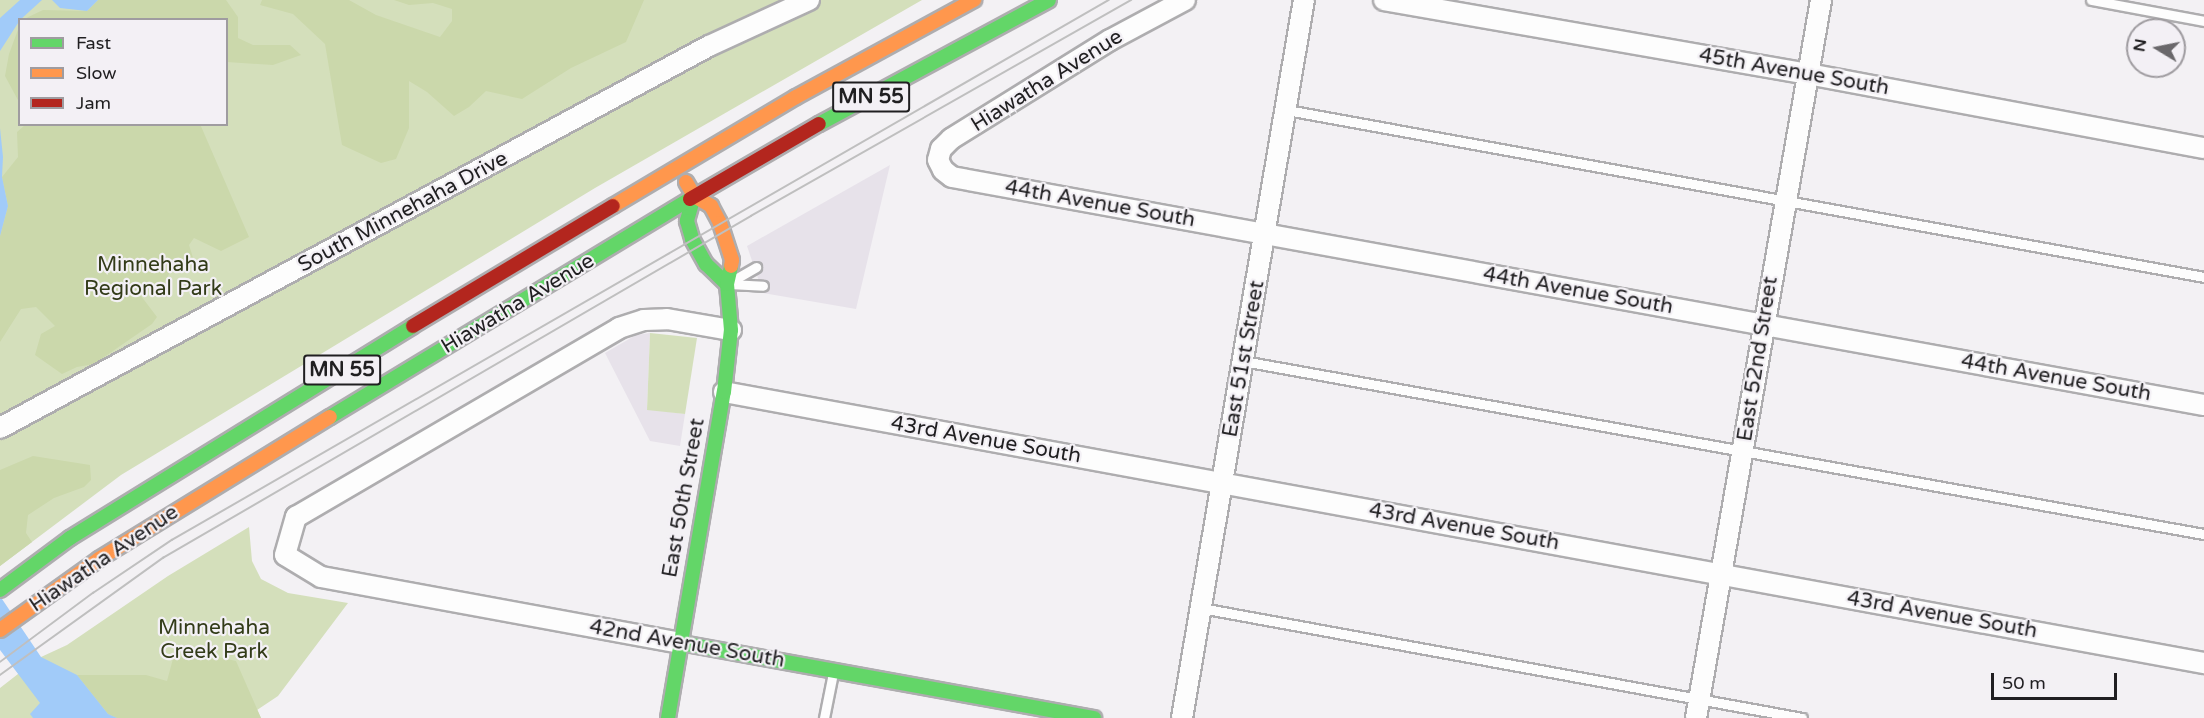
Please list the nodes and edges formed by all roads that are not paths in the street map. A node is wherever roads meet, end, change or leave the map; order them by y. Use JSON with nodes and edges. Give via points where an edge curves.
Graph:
{"nodes":[{"id":1,"x":809,"y":0,"type":"edge"},
{"id":2,"x":974,"y":0,"type":"edge"},
{"id":3,"x":1049,"y":0,"type":"edge"},
{"id":4,"x":1185,"y":0,"type":"edge"},
{"id":5,"x":1305,"y":0,"type":"edge"},
{"id":6,"x":1384,"y":0,"type":"edge"},
{"id":7,"x":1821,"y":0,"type":"edge"},
{"id":8,"x":2091,"y":0,"type":"edge"},
{"id":9,"x":2204,"y":21,"type":"edge"},
{"id":10,"x":1808,"y":74,"type":"junction"},
{"id":11,"x":1287,"y":110,"type":"junction"},
{"id":12,"x":2204,"y":148,"type":"edge"},
{"id":13,"x":678,"y":168,"type":"junction"},
{"id":14,"x":952,"y":177,"type":"joint"},
{"id":15,"x":694,"y":196,"type":"junction"},
{"id":16,"x":1786,"y":203,"type":"junction"},
{"id":17,"x":1266,"y":233,"type":"junction"},
{"id":18,"x":756,"y":267,"type":"dead end"},
{"id":19,"x":2204,"y":277,"type":"edge"},
{"id":20,"x":727,"y":284,"type":"junction"},
{"id":21,"x":763,"y":286,"type":"dead end"},
{"id":22,"x":1764,"y":325,"type":"junction"},
{"id":23,"x":731,"y":330,"type":"junction"},
{"id":24,"x":1243,"y":361,"type":"junction"},
{"id":25,"x":724,"y":392,"type":"junction"},
{"id":26,"x":2204,"y":405,"type":"edge"},
{"id":27,"x":0,"y":428,"type":"edge"},
{"id":28,"x":1743,"y":452,"type":"junction"},
{"id":29,"x":1222,"y":483,"type":"junction"},
{"id":30,"x":2204,"y":534,"type":"edge"},
{"id":31,"x":1722,"y":574,"type":"junction"},
{"id":32,"x":6,"y":586,"type":"edge"},
{"id":33,"x":1202,"y":608,"type":"junction"},
{"id":34,"x":0,"y":630,"type":"edge"},
{"id":35,"x":681,"y":643,"type":"junction"},
{"id":36,"x":2204,"y":663,"type":"edge"},
{"id":37,"x":833,"y":671,"type":"junction"},
{"id":38,"x":1698,"y":709,"type":"edge"},
{"id":39,"x":668,"y":718,"type":"edge"},
{"id":40,"x":824,"y":718,"type":"edge"},
{"id":41,"x":1094,"y":718,"type":"edge"},
{"id":42,"x":1182,"y":718,"type":"edge"},
{"id":43,"x":1802,"y":718,"type":"edge"}],
"edges":[{"from":1,"to":27,"type":"street","name":"South Minnehaha Drive","via":[[709,46]]},
{"from":2,"to":13,"type":"main road","name":"Hiawatha Avenue","number":"MN 55","via":[[796,97]]},
{"from":3,"to":15,"type":"main road","name":"Hiawatha Avenue","number":"MN 55"},
{"from":4,"to":14,"type":"street","name":"Hiawatha Avenue","via":[[1110,40],[951,139],[940,149],[938,160]]},
{"from":5,"to":11,"type":"street","name":"East 51st Street"},
{"from":6,"to":10,"type":"street","name":"45th Avenue South"},
{"from":7,"to":10,"type":"street","name":"East 52nd Street"},
{"from":8,"to":9,"type":"lane"},
{"from":10,"to":12,"type":"street","name":"45th Avenue South"},
{"from":10,"to":16,"type":"street","name":"East 52nd Street"},
{"from":11,"to":16,"type":"lane"},
{"from":11,"to":17,"type":"street","name":"East 51st Street"},
{"from":13,"to":15,"type":"main road","name":"East 50th Street"},
{"from":13,"to":32,"type":"main road","name":"Hiawatha Avenue","number":"MN 55","via":[[142,492],[70,538]]},
{"from":14,"to":17,"type":"street","name":"44th Avenue South"},
{"from":15,"to":20,"type":"main road","name":"East 50th Street","via":[[711,207],[720,223],[732,260]]},
{"from":15,"to":20,"type":"main road","via":[[687,221],[692,239],[706,264]]},
{"from":15,"to":34,"type":"main road","name":"Hiawatha Avenue","number":"MN 55","via":[[230,477],[99,559]]},
{"from":16,"to":19,"type":"lane"},
{"from":16,"to":22,"type":"street","name":"East 52nd Street"},
{"from":17,"to":22,"type":"street","name":"44th Avenue South"},
{"from":17,"to":24,"type":"street","name":"East 51st Street"},
{"from":18,"to":20,"type":"lane"},
{"from":20,"to":21,"type":"lane"},
{"from":20,"to":23,"type":"main road","name":"East 50th Street"},
{"from":22,"to":26,"type":"street","name":"44th Avenue South"},
{"from":22,"to":28,"type":"street","name":"East 52nd Street"},
{"from":23,"to":25,"type":"main road","name":"East 50th Street"},
{"from":23,"to":35,"type":"street","name":"42nd Avenue South","via":[[667,319],[644,320],[619,328],[296,517],[285,555],[321,577]]},
{"from":24,"to":28,"type":"lane"},
{"from":24,"to":29,"type":"street","name":"East 51st Street"},
{"from":25,"to":29,"type":"street","name":"43rd Avenue South"},
{"from":25,"to":35,"type":"main road","name":"East 50th Street"},
{"from":28,"to":30,"type":"lane"},
{"from":28,"to":31,"type":"street","name":"East 52nd Street"},
{"from":29,"to":31,"type":"street","name":"43rd Avenue South"},
{"from":29,"to":33,"type":"street","name":"East 51st Street"},
{"from":31,"to":36,"type":"street","name":"43rd Avenue South"},
{"from":31,"to":38,"type":"street","name":"East 52nd Street"},
{"from":33,"to":38,"type":"lane"},
{"from":33,"to":42,"type":"street","name":"East 51st Street"},
{"from":35,"to":37,"type":"main road","name":"42nd Avenue South"},
{"from":35,"to":39,"type":"main road","name":"East 50th Street"},
{"from":37,"to":40,"type":"lane"},
{"from":37,"to":41,"type":"main road","name":"42nd Avenue South"},
{"from":38,"to":43,"type":"lane"}]}
